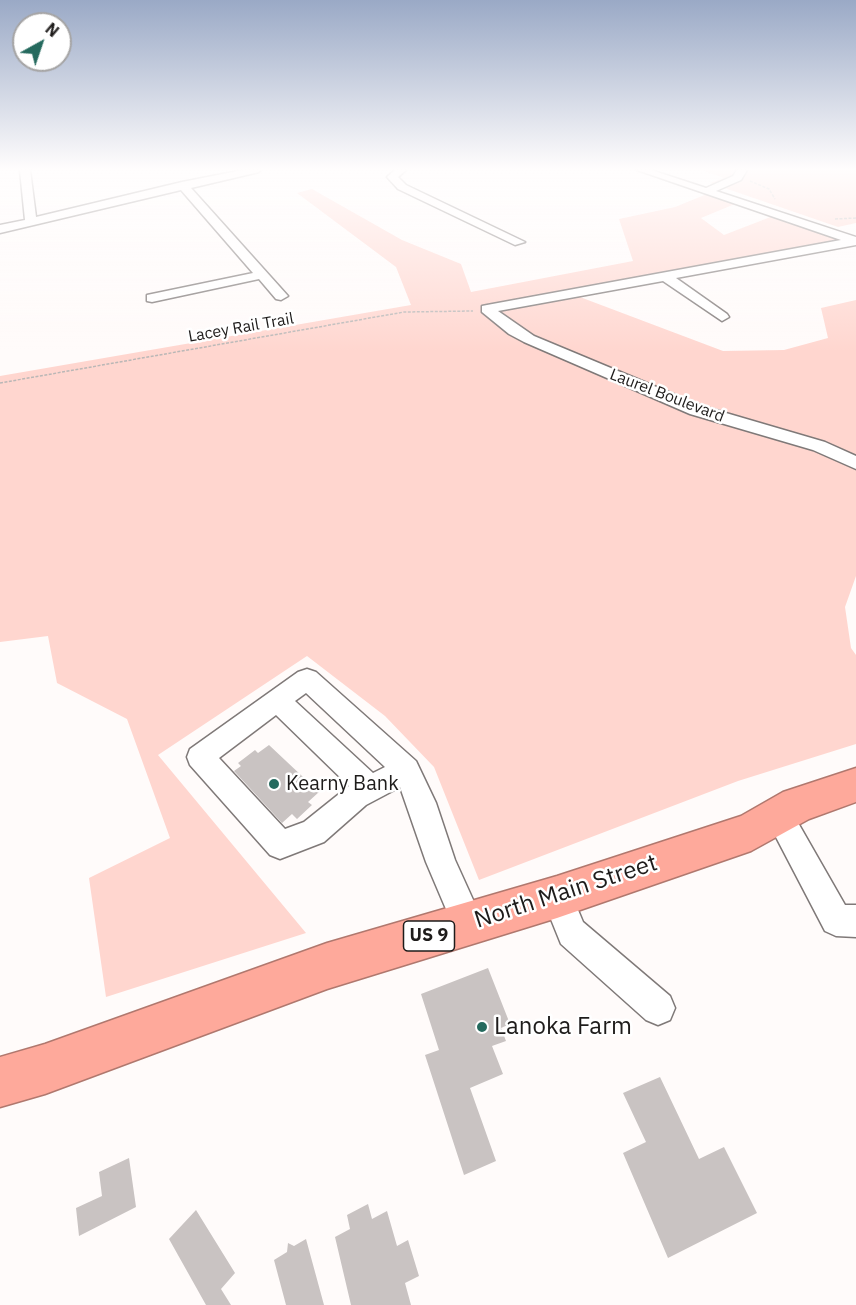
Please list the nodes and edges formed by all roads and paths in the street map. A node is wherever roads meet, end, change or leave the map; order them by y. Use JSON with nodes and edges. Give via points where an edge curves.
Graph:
{"nodes":[{"id":1,"x":222,"y":231,"type":"edge"},
{"id":2,"x":495,"y":231,"type":"edge"},
{"id":3,"x":827,"y":231,"type":"edge"},
{"id":4,"x":856,"y":241,"type":"edge"},
{"id":5,"x":519,"y":242,"type":"dead end"},
{"id":6,"x":261,"y":275,"type":"junction"},
{"id":7,"x":665,"y":276,"type":"junction"},
{"id":8,"x":281,"y":296,"type":"dead end"},
{"id":9,"x":152,"y":298,"type":"dead end"},
{"id":10,"x":487,"y":309,"type":"junction"},
{"id":11,"x":722,"y":317,"type":"dead end"},
{"id":12,"x":0,"y":383,"type":"edge"},
{"id":13,"x":856,"y":463,"type":"edge"},
{"id":14,"x":278,"y":701,"type":"junction"},
{"id":15,"x":406,"y":770,"type":"junction"},
{"id":16,"x":856,"y":785,"type":"edge"},
{"id":17,"x":371,"y":789,"type":"junction"},
{"id":18,"x":779,"y":816,"type":"junction"},
{"id":19,"x":558,"y":897,"type":"junction"},
{"id":20,"x":856,"y":921,"type":"edge"},
{"id":21,"x":468,"y":924,"type":"junction"},
{"id":22,"x":658,"y":1008,"type":"dead end"},
{"id":23,"x":0,"y":1082,"type":"edge"}],
"edges":[{"from":1,"to":6,"type":"street"},
{"from":2,"to":5,"type":"street"},
{"from":3,"to":4,"type":"street"},
{"from":4,"to":7,"type":"street"},
{"from":6,"to":8,"type":"street"},
{"from":6,"to":9,"type":"street"},
{"from":7,"to":10,"type":"street"},
{"from":7,"to":11,"type":"street"},
{"from":10,"to":12,"type":"path","name":"Lacey Rail Trail","via":[[458,314],[404,312]]},
{"from":10,"to":13,"type":"street","name":"Laurel Boulevard","via":[[529,339],[673,401],[819,446]]},
{"from":14,"to":15,"type":"street","via":[[307,679]]},
{"from":14,"to":17,"type":"street"},
{"from":14,"to":17,"type":"street","via":[[200,757],[280,845],[314,832],[356,796]]},
{"from":15,"to":17,"type":"street"},
{"from":15,"to":21,"type":"street"},
{"from":16,"to":18,"type":"highway","name":"North Main Street","number":"US 9","via":[[797,805]]},
{"from":18,"to":19,"type":"highway","name":"North Main Street","number":"US 9","via":[[751,832]]},
{"from":18,"to":20,"type":"street","via":[[836,920]]},
{"from":19,"to":21,"type":"highway","name":"North Main Street","number":"US 9"},
{"from":19,"to":22,"type":"street","via":[[572,933]]},
{"from":21,"to":23,"type":"highway","name":"North Main Street","number":"US 9","via":[[327,966]]}]}
